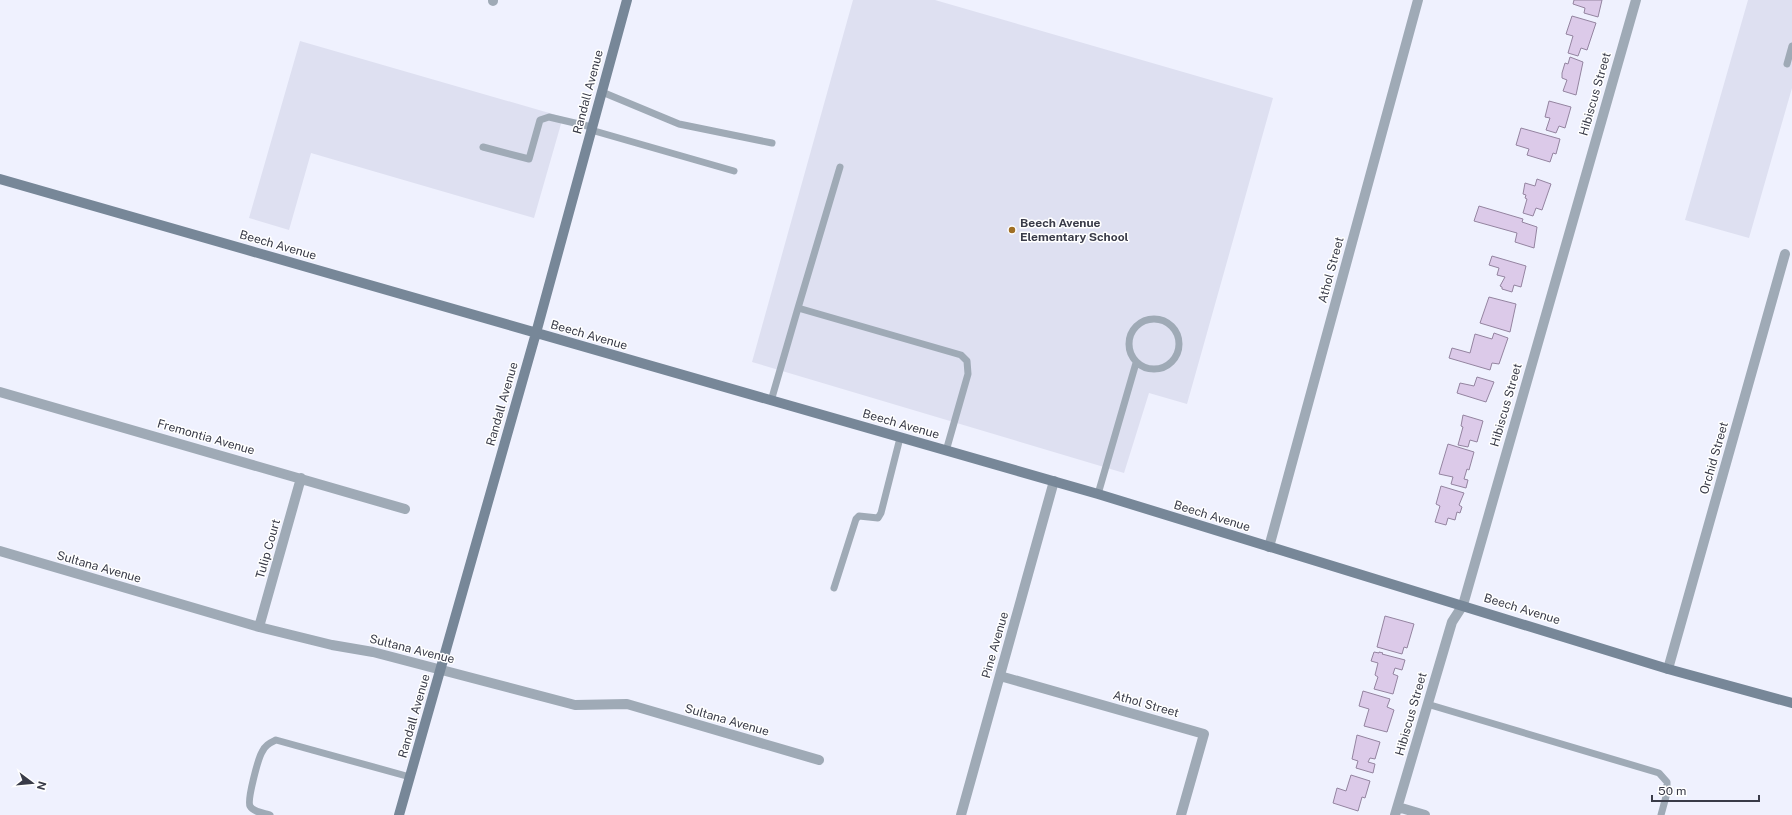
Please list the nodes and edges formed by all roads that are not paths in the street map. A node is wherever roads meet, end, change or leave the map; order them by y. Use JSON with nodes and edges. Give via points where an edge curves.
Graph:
{"nodes":[{"id":1,"x":627,"y":0,"type":"edge"},
{"id":2,"x":1418,"y":0,"type":"edge"},
{"id":3,"x":1636,"y":0,"type":"edge"},
{"id":4,"x":1792,"y":46,"type":"edge"},
{"id":5,"x":1787,"y":64,"type":"dead end"},
{"id":6,"x":602,"y":92,"type":"junction"},
{"id":7,"x":592,"y":128,"type":"junction"},
{"id":8,"x":772,"y":143,"type":"dead end"},
{"id":9,"x":483,"y":147,"type":"dead end"},
{"id":10,"x":840,"y":167,"type":"dead end"},
{"id":11,"x":734,"y":171,"type":"dead end"},
{"id":12,"x":0,"y":178,"type":"edge"},
{"id":13,"x":1785,"y":254,"type":"dead end"},
{"id":14,"x":798,"y":308,"type":"junction"},
{"id":15,"x":536,"y":333,"type":"junction"},
{"id":16,"x":1136,"y":363,"type":"junction"},
{"id":17,"x":0,"y":392,"type":"edge"},
{"id":18,"x":771,"y":401,"type":"junction"},
{"id":19,"x":900,"y":438,"type":"junction"},
{"id":20,"x":946,"y":451,"type":"junction"},
{"id":21,"x":301,"y":478,"type":"junction"},
{"id":22,"x":1054,"y":481,"type":"junction"},
{"id":23,"x":1098,"y":494,"type":"junction"},
{"id":24,"x":405,"y":509,"type":"dead end"},
{"id":25,"x":1269,"y":547,"type":"junction"},
{"id":26,"x":0,"y":551,"type":"edge"},
{"id":27,"x":834,"y":588,"type":"dead end"},
{"id":28,"x":1463,"y":605,"type":"junction"},
{"id":29,"x":259,"y":627,"type":"junction"},
{"id":30,"x":1668,"y":668,"type":"junction"},
{"id":31,"x":440,"y":670,"type":"junction"},
{"id":32,"x":1000,"y":676,"type":"junction"},
{"id":33,"x":1792,"y":703,"type":"edge"},
{"id":34,"x":1427,"y":704,"type":"junction"},
{"id":35,"x":819,"y":760,"type":"dead end"},
{"id":36,"x":410,"y":777,"type":"junction"},
{"id":37,"x":1397,"y":811,"type":"edge"},
{"id":38,"x":270,"y":815,"type":"edge"},
{"id":39,"x":399,"y":815,"type":"edge"},
{"id":40,"x":961,"y":815,"type":"edge"},
{"id":41,"x":1181,"y":815,"type":"edge"},
{"id":42,"x":1425,"y":815,"type":"edge"},
{"id":43,"x":1661,"y":815,"type":"edge"}],
"edges":[{"from":1,"to":6,"type":"main road","name":"Randall Avenue"},
{"from":2,"to":25,"type":"street","name":"Athol Street"},
{"from":3,"to":28,"type":"street","name":"Hibiscus Street"},
{"from":4,"to":5,"type":"lane"},
{"from":6,"to":7,"type":"main road","name":"Randall Avenue"},
{"from":6,"to":8,"type":"lane","via":[[679,124]]},
{"from":7,"to":9,"type":"lane","via":[[549,116],[540,120],[529,159]]},
{"from":7,"to":11,"type":"lane"},
{"from":7,"to":15,"type":"main road","name":"Randall Avenue"},
{"from":10,"to":14,"type":"lane"},
{"from":12,"to":15,"type":"main road","name":"Beech Avenue"},
{"from":13,"to":30,"type":"street","name":"Orchid Street"},
{"from":14,"to":18,"type":"lane"},
{"from":14,"to":20,"type":"lane","via":[[961,355],[967,361],[968,374]]},
{"from":15,"to":18,"type":"main road","name":"Beech Avenue"},
{"from":15,"to":31,"type":"main road","name":"Randall Avenue"},
{"from":16,"to":16,"type":"lane","via":[[1129,347],[1129,338],[1138,325],[1152,319],[1168,323],[1174,328],[1179,343],[1178,351],[1168,365],[1152,370]]},
{"from":16,"to":23,"type":"lane"},
{"from":17,"to":21,"type":"street","name":"Fremontia Avenue"},
{"from":18,"to":19,"type":"main road","name":"Beech Avenue"},
{"from":19,"to":20,"type":"main road","name":"Beech Avenue"},
{"from":19,"to":27,"type":"lane","via":[[881,513],[878,518],[859,516],[856,519]]},
{"from":20,"to":22,"type":"main road","name":"Beech Avenue"},
{"from":21,"to":24,"type":"street","name":"Fremontia Avenue"},
{"from":21,"to":29,"type":"street","name":"Tulip Court"},
{"from":22,"to":23,"type":"main road","name":"Beech Avenue"},
{"from":22,"to":32,"type":"street","name":"Pine Avenue"},
{"from":23,"to":25,"type":"main road","name":"Beech Avenue"},
{"from":25,"to":28,"type":"main road","name":"Beech Avenue"},
{"from":26,"to":29,"type":"street","name":"Sultana Avenue"},
{"from":28,"to":30,"type":"main road","name":"Beech Avenue"},
{"from":28,"to":34,"type":"street","name":"Hibiscus Street","via":[[1452,622]]},
{"from":29,"to":31,"type":"street","name":"Sultana Avenue","via":[[373,652]]},
{"from":30,"to":33,"type":"main road","name":"Beech Avenue"},
{"from":31,"to":35,"type":"street","name":"Sultana Avenue","via":[[575,705],[627,704]]},
{"from":31,"to":36,"type":"main road","name":"Randall Avenue"},
{"from":32,"to":40,"type":"street","name":"Pine Avenue"},
{"from":32,"to":41,"type":"street","name":"Athol Street","via":[[1204,734]]},
{"from":34,"to":37,"type":"street","name":"Hibiscus Street"},
{"from":34,"to":43,"type":"lane","via":[[1659,773],[1667,782]]},
{"from":36,"to":38,"type":"lane","via":[[276,740],[262,751],[250,798],[250,806],[254,810]]},
{"from":36,"to":39,"type":"main road","name":"Randall Avenue"},
{"from":37,"to":42,"type":"street"}]}
